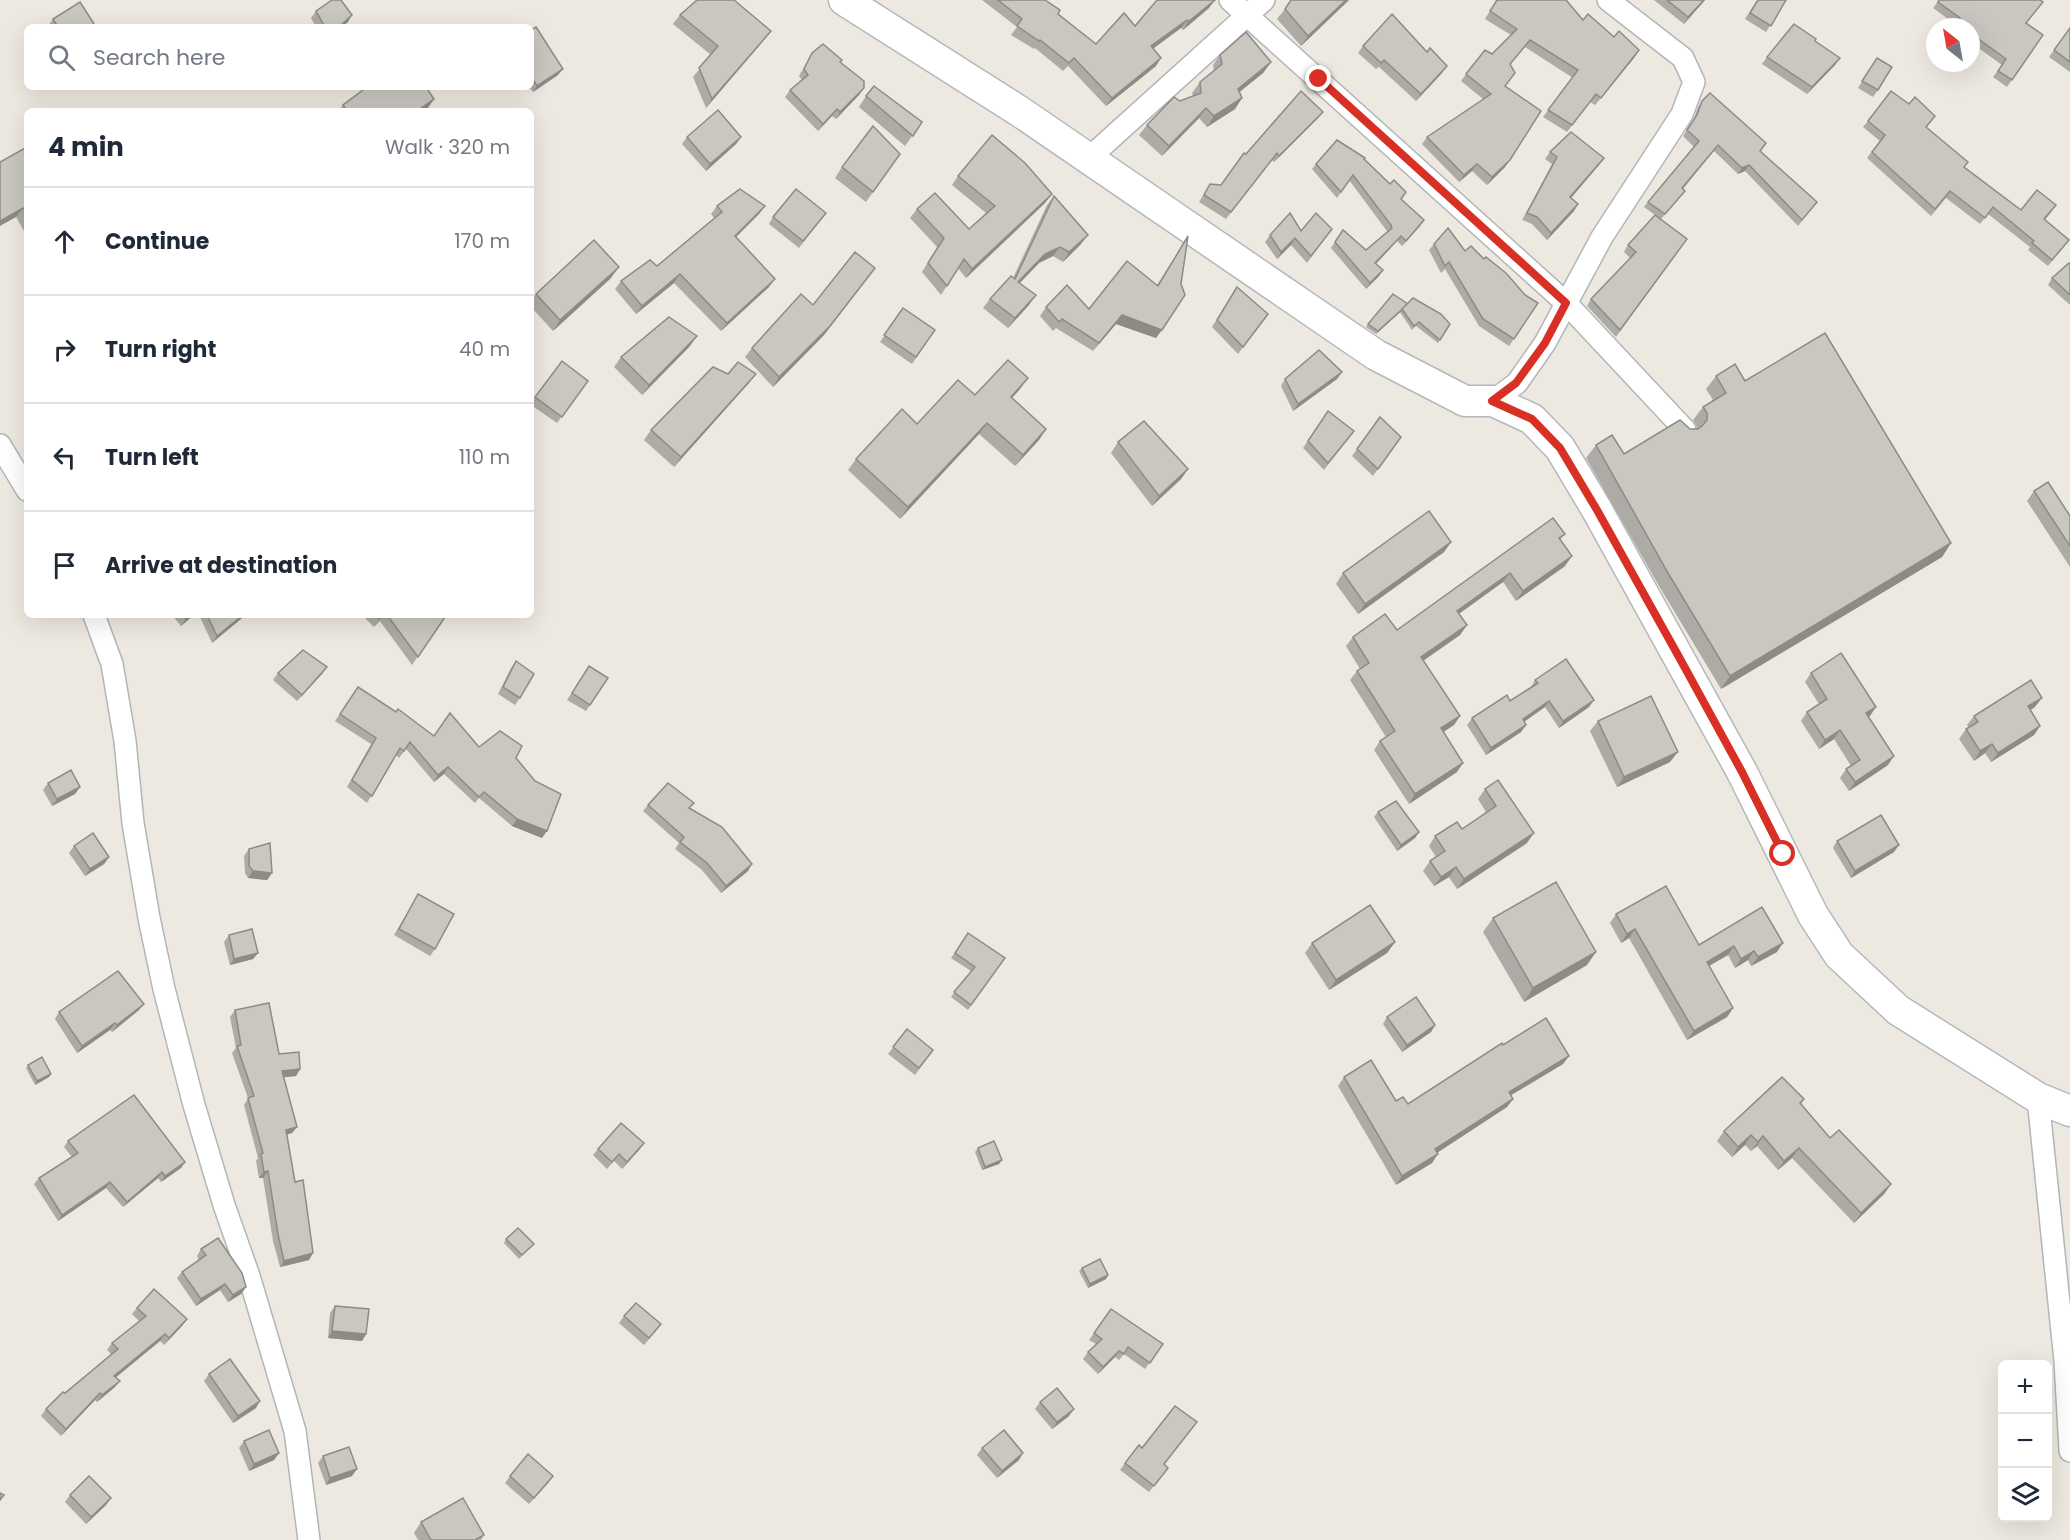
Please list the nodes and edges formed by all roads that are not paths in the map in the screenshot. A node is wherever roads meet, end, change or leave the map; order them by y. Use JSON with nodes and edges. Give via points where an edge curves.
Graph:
{"nodes":[{"id":1,"x":844,"y":0,"type":"edge"},
{"id":2,"x":1230,"y":0,"type":"edge"},
{"id":3,"x":1264,"y":0,"type":"edge"},
{"id":4,"x":1608,"y":0,"type":"edge"},
{"id":5,"x":1248,"y":15,"type":"junction"},
{"id":6,"x":1089,"y":158,"type":"junction"},
{"id":7,"x":1566,"y":303,"type":"junction"},
{"id":8,"x":1492,"y":401,"type":"junction"},
{"id":9,"x":1685,"y":430,"type":"edge"},
{"id":10,"x":0,"y":445,"type":"edge"},
{"id":11,"x":24,"y":484,"type":"edge"},
{"id":12,"x":95,"y":618,"type":"edge"},
{"id":13,"x":2038,"y":1098,"type":"junction"},
{"id":14,"x":2070,"y":1112,"type":"edge"},
{"id":15,"x":2070,"y":1451,"type":"edge"},
{"id":16,"x":309,"y":1540,"type":"edge"}],
"edges":[{"from":1,"to":6,"type":"street"},
{"from":2,"to":5,"type":"street"},
{"from":3,"to":5,"type":"street"},
{"from":4,"to":7,"type":"street","via":[[1683,58],[1694,81],[1682,114],[1602,237]]},
{"from":5,"to":6,"type":"street"},
{"from":5,"to":7,"type":"street"},
{"from":6,"to":8,"type":"street","via":[[1376,355],[1465,401]]},
{"from":7,"to":8,"type":"street","via":[[1545,343],[1516,383]]},
{"from":7,"to":9,"type":"street"},
{"from":8,"to":13,"type":"street","via":[[1532,419],[1560,448],[1679,657],[1813,915],[1839,956],[1898,1010]]},
{"from":10,"to":11,"type":"street"},
{"from":12,"to":16,"type":"street","via":[[112,664],[133,823],[164,989],[220,1194],[296,1431]]},
{"from":13,"to":14,"type":"street"},
{"from":13,"to":15,"type":"street","via":[[2065,1361]]}]}
